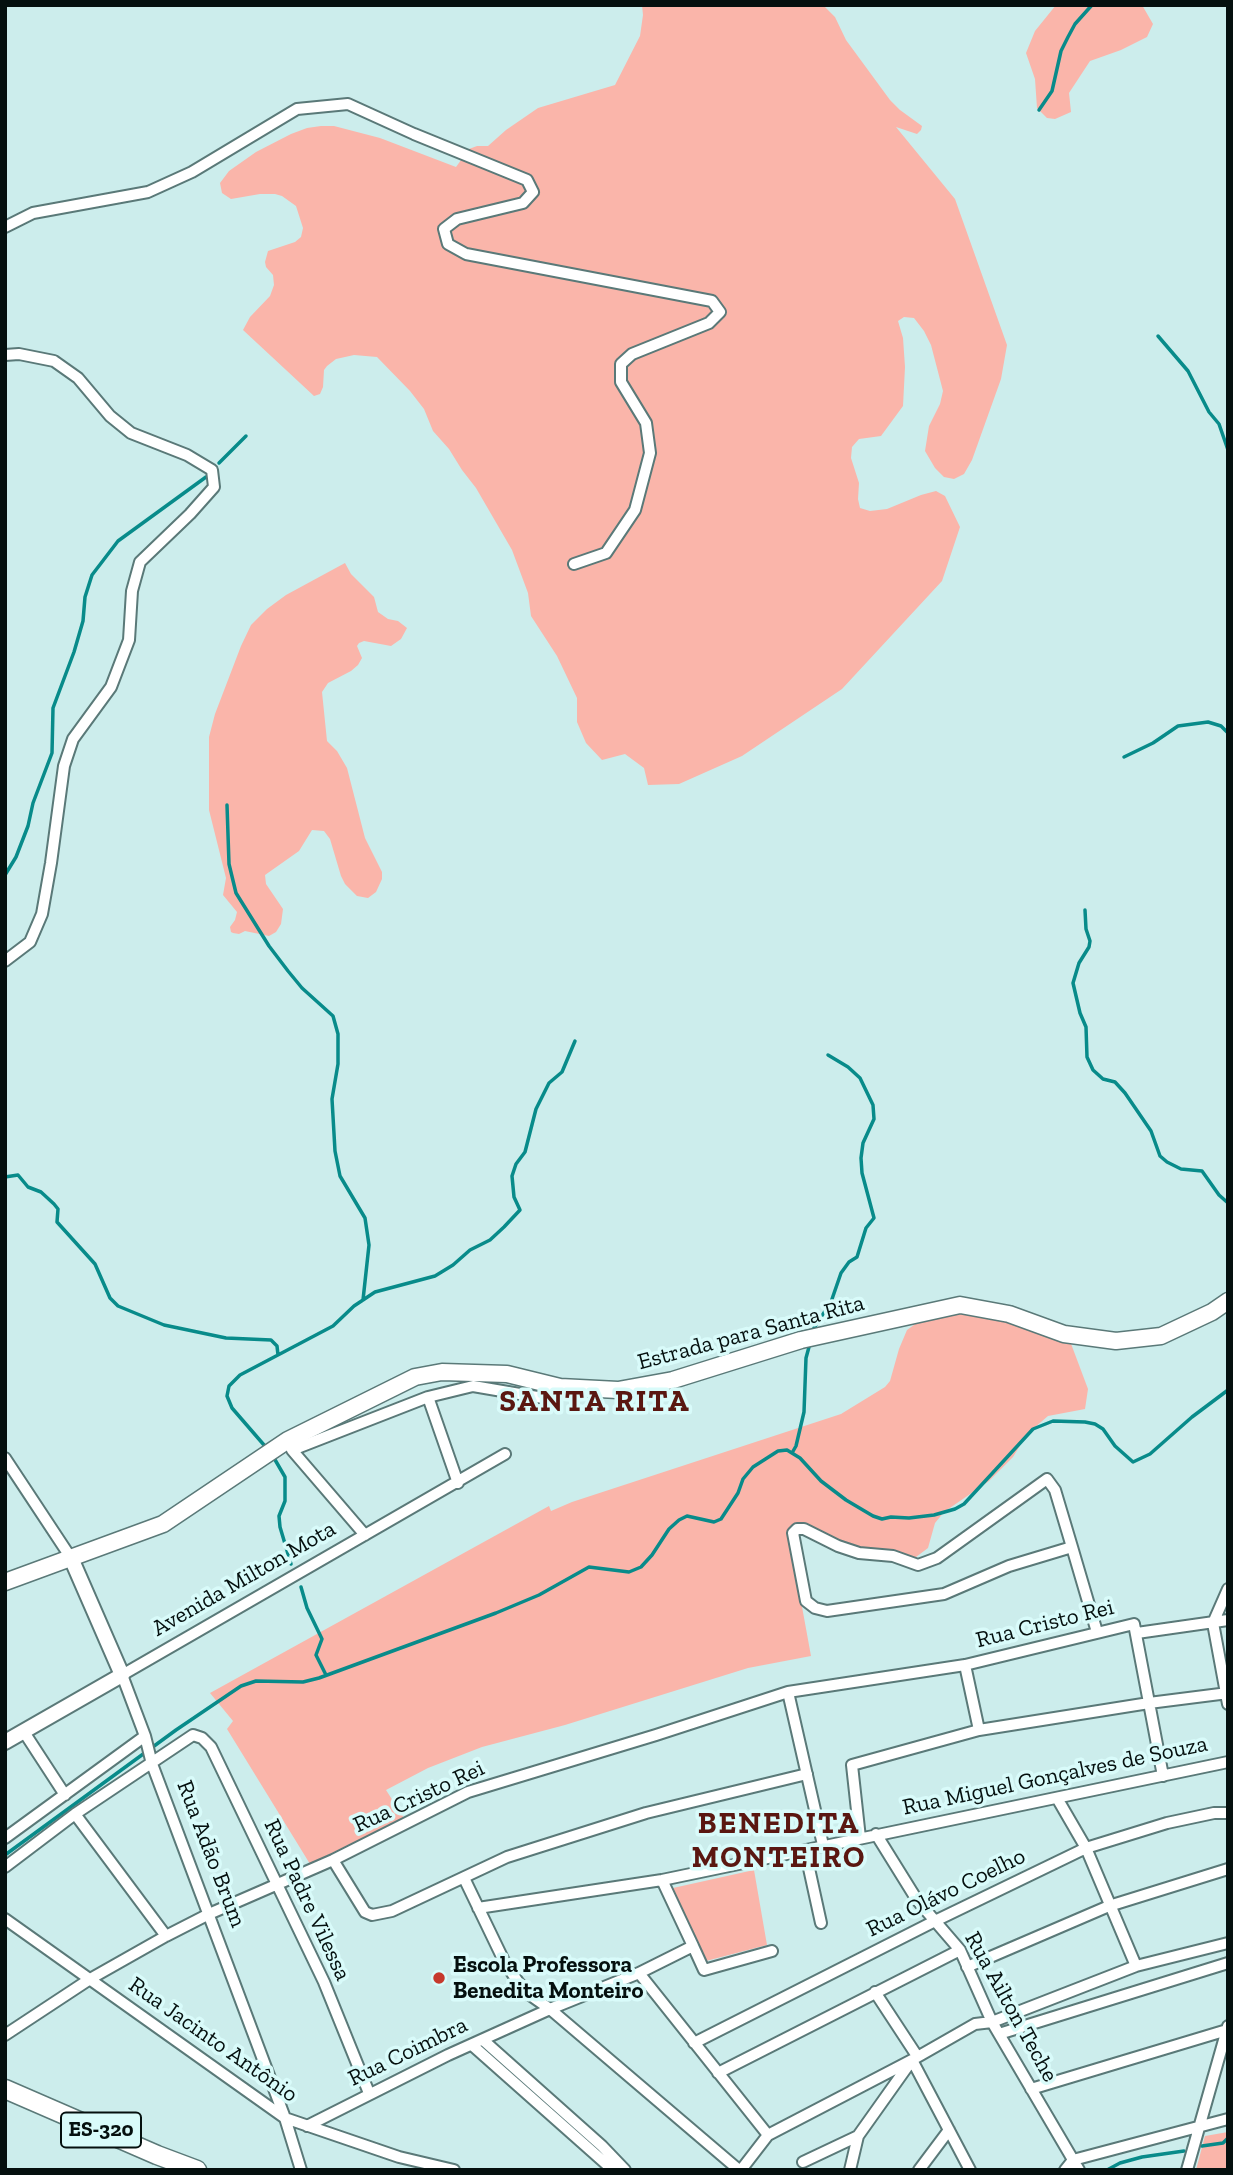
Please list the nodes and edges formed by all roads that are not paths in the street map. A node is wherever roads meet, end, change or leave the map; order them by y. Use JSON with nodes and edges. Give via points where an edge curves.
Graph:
{"nodes":[{"id":1,"x":5,"y":227,"type":"edge"},
{"id":2,"x":5,"y":355,"type":"edge"},
{"id":3,"x":574,"y":564,"type":"dead end"},
{"id":4,"x":5,"y":961,"type":"edge"},
{"id":5,"x":1228,"y":1301,"type":"edge"},
{"id":6,"x":560,"y":1387,"type":"junction"},
{"id":7,"x":428,"y":1397,"type":"junction"},
{"id":8,"x":290,"y":1445,"type":"junction"},
{"id":9,"x":505,"y":1454,"type":"dead end"},
{"id":10,"x":5,"y":1458,"type":"edge"},
{"id":11,"x":458,"y":1483,"type":"junction"},
{"id":12,"x":365,"y":1535,"type":"junction"},
{"id":13,"x":1072,"y":1547,"type":"junction"},
{"id":14,"x":71,"y":1558,"type":"junction"},
{"id":15,"x":5,"y":1582,"type":"edge"},
{"id":16,"x":1228,"y":1589,"type":"edge"},
{"id":17,"x":1228,"y":1620,"type":"edge"},
{"id":18,"x":1213,"y":1623,"type":"junction"},
{"id":19,"x":1135,"y":1628,"type":"junction"},
{"id":20,"x":1097,"y":1632,"type":"junction"},
{"id":21,"x":965,"y":1665,"type":"junction"},
{"id":22,"x":122,"y":1675,"type":"junction"},
{"id":23,"x":788,"y":1692,"type":"junction"},
{"id":24,"x":1227,"y":1697,"type":"edge"},
{"id":25,"x":1149,"y":1703,"type":"junction"},
{"id":26,"x":979,"y":1730,"type":"junction"},
{"id":27,"x":24,"y":1732,"type":"junction"},
{"id":28,"x":146,"y":1740,"type":"junction"},
{"id":29,"x":5,"y":1742,"type":"edge"},
{"id":30,"x":151,"y":1761,"type":"junction"},
{"id":31,"x":1228,"y":1762,"type":"edge"},
{"id":32,"x":807,"y":1774,"type":"junction"},
{"id":33,"x":1163,"y":1776,"type":"junction"},
{"id":34,"x":65,"y":1795,"type":"junction"},
{"id":35,"x":1057,"y":1798,"type":"junction"},
{"id":36,"x":1228,"y":1813,"type":"edge"},
{"id":37,"x":75,"y":1814,"type":"junction"},
{"id":38,"x":876,"y":1834,"type":"junction"},
{"id":39,"x":6,"y":1836,"type":"edge"},
{"id":40,"x":860,"y":1838,"type":"junction"},
{"id":41,"x":822,"y":1845,"type":"junction"},
{"id":42,"x":1086,"y":1848,"type":"junction"},
{"id":43,"x":805,"y":1850,"type":"junction"},
{"id":44,"x":332,"y":1860,"type":"junction"},
{"id":45,"x":5,"y":1867,"type":"edge"},
{"id":46,"x":1228,"y":1869,"type":"edge"},
{"id":47,"x":464,"y":1878,"type":"junction"},
{"id":48,"x":662,"y":1880,"type":"junction"},
{"id":49,"x":277,"y":1883,"type":"junction"},
{"id":50,"x":1110,"y":1906,"type":"junction"},
{"id":51,"x":478,"y":1908,"type":"junction"},
{"id":52,"x":209,"y":1914,"type":"junction"},
{"id":53,"x":5,"y":1919,"type":"edge"},
{"id":54,"x":935,"y":1921,"type":"junction"},
{"id":55,"x":821,"y":1923,"type":"dead end"},
{"id":56,"x":166,"y":1936,"type":"junction"},
{"id":57,"x":1228,"y":1943,"type":"edge"},
{"id":58,"x":693,"y":1946,"type":"junction"},
{"id":59,"x":960,"y":1950,"type":"junction"},
{"id":60,"x":772,"y":1951,"type":"dead end"},
{"id":61,"x":1228,"y":1963,"type":"edge"},
{"id":62,"x":967,"y":1966,"type":"junction"},
{"id":63,"x":1136,"y":1966,"type":"junction"},
{"id":64,"x":639,"y":1973,"type":"junction"},
{"id":65,"x":90,"y":1979,"type":"junction"},
{"id":66,"x":874,"y":1992,"type":"junction"},
{"id":67,"x":550,"y":2009,"type":"junction"},
{"id":68,"x":992,"y":2022,"type":"junction"},
{"id":69,"x":1227,"y":2028,"type":"edge"},
{"id":70,"x":999,"y":2034,"type":"junction"},
{"id":71,"x":5,"y":2035,"type":"edge"},
{"id":72,"x":478,"y":2042,"type":"junction"},
{"id":73,"x":694,"y":2043,"type":"junction"},
{"id":74,"x":914,"y":2058,"type":"junction"},
{"id":75,"x":718,"y":2073,"type":"junction"},
{"id":76,"x":5,"y":2089,"type":"edge"},
{"id":77,"x":1031,"y":2089,"type":"junction"},
{"id":78,"x":369,"y":2093,"type":"junction"},
{"id":79,"x":285,"y":2118,"type":"junction"},
{"id":80,"x":1228,"y":2119,"type":"edge"},
{"id":81,"x":307,"y":2126,"type":"junction"},
{"id":82,"x":1199,"y":2127,"type":"junction"},
{"id":83,"x":948,"y":2130,"type":"junction"},
{"id":84,"x":768,"y":2135,"type":"junction"},
{"id":85,"x":859,"y":2136,"type":"junction"},
{"id":86,"x":599,"y":2150,"type":"junction"},
{"id":87,"x":155,"y":2162,"type":"edge"},
{"id":88,"x":803,"y":2162,"type":"dead end"},
{"id":89,"x":1076,"y":2165,"type":"edge"},
{"id":90,"x":197,"y":2170,"type":"edge"},
{"id":91,"x":300,"y":2170,"type":"edge"},
{"id":92,"x":454,"y":2170,"type":"edge"},
{"id":93,"x":613,"y":2170,"type":"edge"},
{"id":94,"x":625,"y":2170,"type":"edge"},
{"id":95,"x":740,"y":2170,"type":"edge"},
{"id":96,"x":850,"y":2170,"type":"edge"},
{"id":97,"x":919,"y":2170,"type":"edge"},
{"id":98,"x":970,"y":2170,"type":"edge"},
{"id":99,"x":1065,"y":2170,"type":"edge"},
{"id":100,"x":1187,"y":2170,"type":"edge"}],
"edges":[{"from":1,"to":3,"type":"street","via":[[33,213],[148,192],[192,172],[297,109],[348,104],[527,180],[533,192],[523,204],[457,219],[444,229],[448,244],[466,254],[712,301],[720,312],[709,323],[632,354],[621,364],[621,382],[646,423],[650,453],[635,510],[606,553]]},
{"from":2,"to":4,"type":"street","via":[[54,361],[78,378],[131,433],[212,470],[214,487],[140,562],[131,591],[129,640],[111,687],[73,739],[64,766],[42,914],[30,942]]},
{"from":5,"to":6,"type":"main road","name":"Estrada para Santa Rita","via":[[1161,1336],[1116,1341],[1065,1334],[1009,1314],[960,1305],[801,1340],[673,1380],[618,1390]]},
{"from":6,"to":7,"type":"street","via":[[548,1399],[473,1386]]},
{"from":6,"to":8,"type":"main road","name":"Estrada para Santa Rita","via":[[507,1374],[442,1372],[415,1377]]},
{"from":7,"to":8,"type":"street"},
{"from":7,"to":11,"type":"street"},
{"from":8,"to":12,"type":"street"},
{"from":8,"to":14,"type":"main road","name":"Estrada para Santa Rita","via":[[163,1524]]},
{"from":9,"to":11,"type":"street","name":"Avenida Milton Mota"},
{"from":10,"to":14,"type":"street"},
{"from":11,"to":12,"type":"street","name":"Avenida Milton Mota"},
{"from":12,"to":22,"type":"street","name":"Avenida Milton Mota"},
{"from":13,"to":13,"type":"street","via":[[1055,1490],[1047,1479],[937,1558],[918,1565],[893,1556],[859,1553],[804,1529],[793,1533],[806,1601],[827,1611],[944,1594],[1009,1566]]},
{"from":13,"to":20,"type":"street"},
{"from":14,"to":15,"type":"main road","name":"Estrada para Santa Rita"},
{"from":14,"to":22,"type":"street","name":"Rua Adão Brum"},
{"from":16,"to":18,"type":"street"},
{"from":17,"to":18,"type":"street","name":"Rua Cristo Rei"},
{"from":18,"to":19,"type":"street","name":"Rua Cristo Rei"},
{"from":18,"to":24,"type":"street"},
{"from":19,"to":20,"type":"street","name":"Rua Cristo Rei"},
{"from":19,"to":25,"type":"street"},
{"from":20,"to":21,"type":"street","name":"Rua Cristo Rei"},
{"from":21,"to":23,"type":"street","name":"Rua Cristo Rei"},
{"from":21,"to":26,"type":"street","name":"Rua Cristo Rei"},
{"from":22,"to":27,"type":"street","name":"Avenida Milton Mota"},
{"from":22,"to":28,"type":"street","name":"Rua Adão Brum"},
{"from":23,"to":32,"type":"street"},
{"from":23,"to":44,"type":"street","name":"Rua Cristo Rei","via":[[468,1792]]},
{"from":24,"to":25,"type":"street"},
{"from":25,"to":26,"type":"street"},
{"from":25,"to":33,"type":"street"},
{"from":26,"to":40,"type":"street","via":[[852,1765]]},
{"from":27,"to":29,"type":"street","name":"Avenida Milton Mota"},
{"from":27,"to":34,"type":"street"},
{"from":28,"to":30,"type":"street","name":"Rua Adão Brum"},
{"from":28,"to":34,"type":"street"},
{"from":30,"to":37,"type":"street"},
{"from":30,"to":49,"type":"street","name":"Rua Padre Vilessa","via":[[194,1735],[202,1738],[211,1747]]},
{"from":30,"to":52,"type":"street","name":"Rua Adão Brum"},
{"from":31,"to":33,"type":"street","name":"Rua Miguel Gonçalves de Souza"},
{"from":32,"to":41,"type":"street"},
{"from":32,"to":47,"type":"street","via":[[646,1813],[507,1857]]},
{"from":33,"to":35,"type":"street","name":"Rua Miguel Gonçalves de Souza"},
{"from":34,"to":39,"type":"street"},
{"from":35,"to":38,"type":"street","name":"Rua Miguel Gonçalves de Souza"},
{"from":35,"to":42,"type":"street"},
{"from":36,"to":42,"type":"street","name":"Rua Olávo Coelho","via":[[1167,1823]]},
{"from":37,"to":45,"type":"street"},
{"from":37,"to":56,"type":"street"},
{"from":38,"to":40,"type":"street","name":"Rua Miguel Gonçalves de Souza"},
{"from":38,"to":54,"type":"street","name":"Rua Ailton Teche"},
{"from":40,"to":41,"type":"street","name":"Rua Miguel Gonçalves de Souza"},
{"from":41,"to":43,"type":"street","name":"Rua Miguel Gonçalves de Souza"},
{"from":42,"to":50,"type":"street"},
{"from":42,"to":54,"type":"street","name":"Rua Olávo Coelho"},
{"from":43,"to":48,"type":"street","name":"Rua Miguel Gonçalves de Souza"},
{"from":43,"to":55,"type":"street"},
{"from":44,"to":47,"type":"street","via":[[365,1912],[372,1914],[392,1911]]},
{"from":44,"to":49,"type":"street","name":"Rua Cristo Rei"},
{"from":46,"to":50,"type":"street"},
{"from":47,"to":51,"type":"street"},
{"from":48,"to":51,"type":"street","name":"Rua Miguel Gonçalves de Souza"},
{"from":48,"to":58,"type":"street"},
{"from":49,"to":52,"type":"street","name":"Rua Cristo Rei"},
{"from":49,"to":78,"type":"street","name":"Rua Padre Vilessa"},
{"from":50,"to":62,"type":"street"},
{"from":50,"to":63,"type":"street"},
{"from":51,"to":67,"type":"street","via":[[518,1982]]},
{"from":52,"to":56,"type":"street","name":"Rua Cristo Rei"},
{"from":52,"to":79,"type":"street","name":"Rua Adão Brum"},
{"from":53,"to":65,"type":"street","name":"Rua Jacinto Antônio"},
{"from":54,"to":59,"type":"street","name":"Rua Ailton Teche"},
{"from":54,"to":73,"type":"street","name":"Rua Olávo Coelho"},
{"from":56,"to":65,"type":"street","name":"Rua Cristo Rei"},
{"from":57,"to":63,"type":"street"},
{"from":58,"to":60,"type":"street","via":[[704,1970]]},
{"from":58,"to":64,"type":"street","name":"Rua Coimbra"},
{"from":59,"to":62,"type":"street","name":"Rua Ailton Teche"},
{"from":59,"to":66,"type":"street"},
{"from":61,"to":70,"type":"street"},
{"from":62,"to":68,"type":"street","name":"Rua Ailton Teche"},
{"from":63,"to":68,"type":"street"},
{"from":64,"to":67,"type":"street","name":"Rua Coimbra"},
{"from":64,"to":73,"type":"street"},
{"from":65,"to":71,"type":"street","name":"Rua Cristo Rei"},
{"from":65,"to":79,"type":"street","name":"Rua Jacinto Antônio"},
{"from":66,"to":74,"type":"street"},
{"from":66,"to":75,"type":"street"},
{"from":67,"to":72,"type":"street","name":"Rua Coimbra"},
{"from":67,"to":95,"type":"street"},
{"from":68,"to":70,"type":"street","name":"Rua Ailton Teche"},
{"from":68,"to":74,"type":"street","via":[[975,2024]]},
{"from":69,"to":77,"type":"street"},
{"from":69,"to":82,"type":"street"},
{"from":70,"to":77,"type":"street","name":"Rua Ailton Teche"},
{"from":72,"to":78,"type":"street","name":"Rua Coimbra"},
{"from":72,"to":86,"type":"street"},
{"from":73,"to":75,"type":"street"},
{"from":74,"to":83,"type":"street"},
{"from":74,"to":84,"type":"street"},
{"from":74,"to":85,"type":"street"},
{"from":75,"to":84,"type":"street"},
{"from":76,"to":87,"type":"main road","number":"ES-320"},
{"from":77,"to":89,"type":"street","name":"Rua Ailton Teche"},
{"from":78,"to":81,"type":"street","name":"Rua Coimbra"},
{"from":79,"to":81,"type":"street","name":"Rua Jacinto Antônio"},
{"from":79,"to":91,"type":"street","name":"Rua Adão Brum"},
{"from":80,"to":82,"type":"street"},
{"from":81,"to":92,"type":"street","name":"Rua Jacinto Antônio"},
{"from":82,"to":89,"type":"street"},
{"from":82,"to":100,"type":"street"},
{"from":83,"to":97,"type":"street"},
{"from":83,"to":98,"type":"street"},
{"from":84,"to":95,"type":"street"},
{"from":85,"to":88,"type":"street"},
{"from":85,"to":96,"type":"street"},
{"from":86,"to":93,"type":"street"},
{"from":86,"to":94,"type":"street"},
{"from":87,"to":90,"type":"main road","number":"ES-320"},
{"from":89,"to":99,"type":"street"}]}
